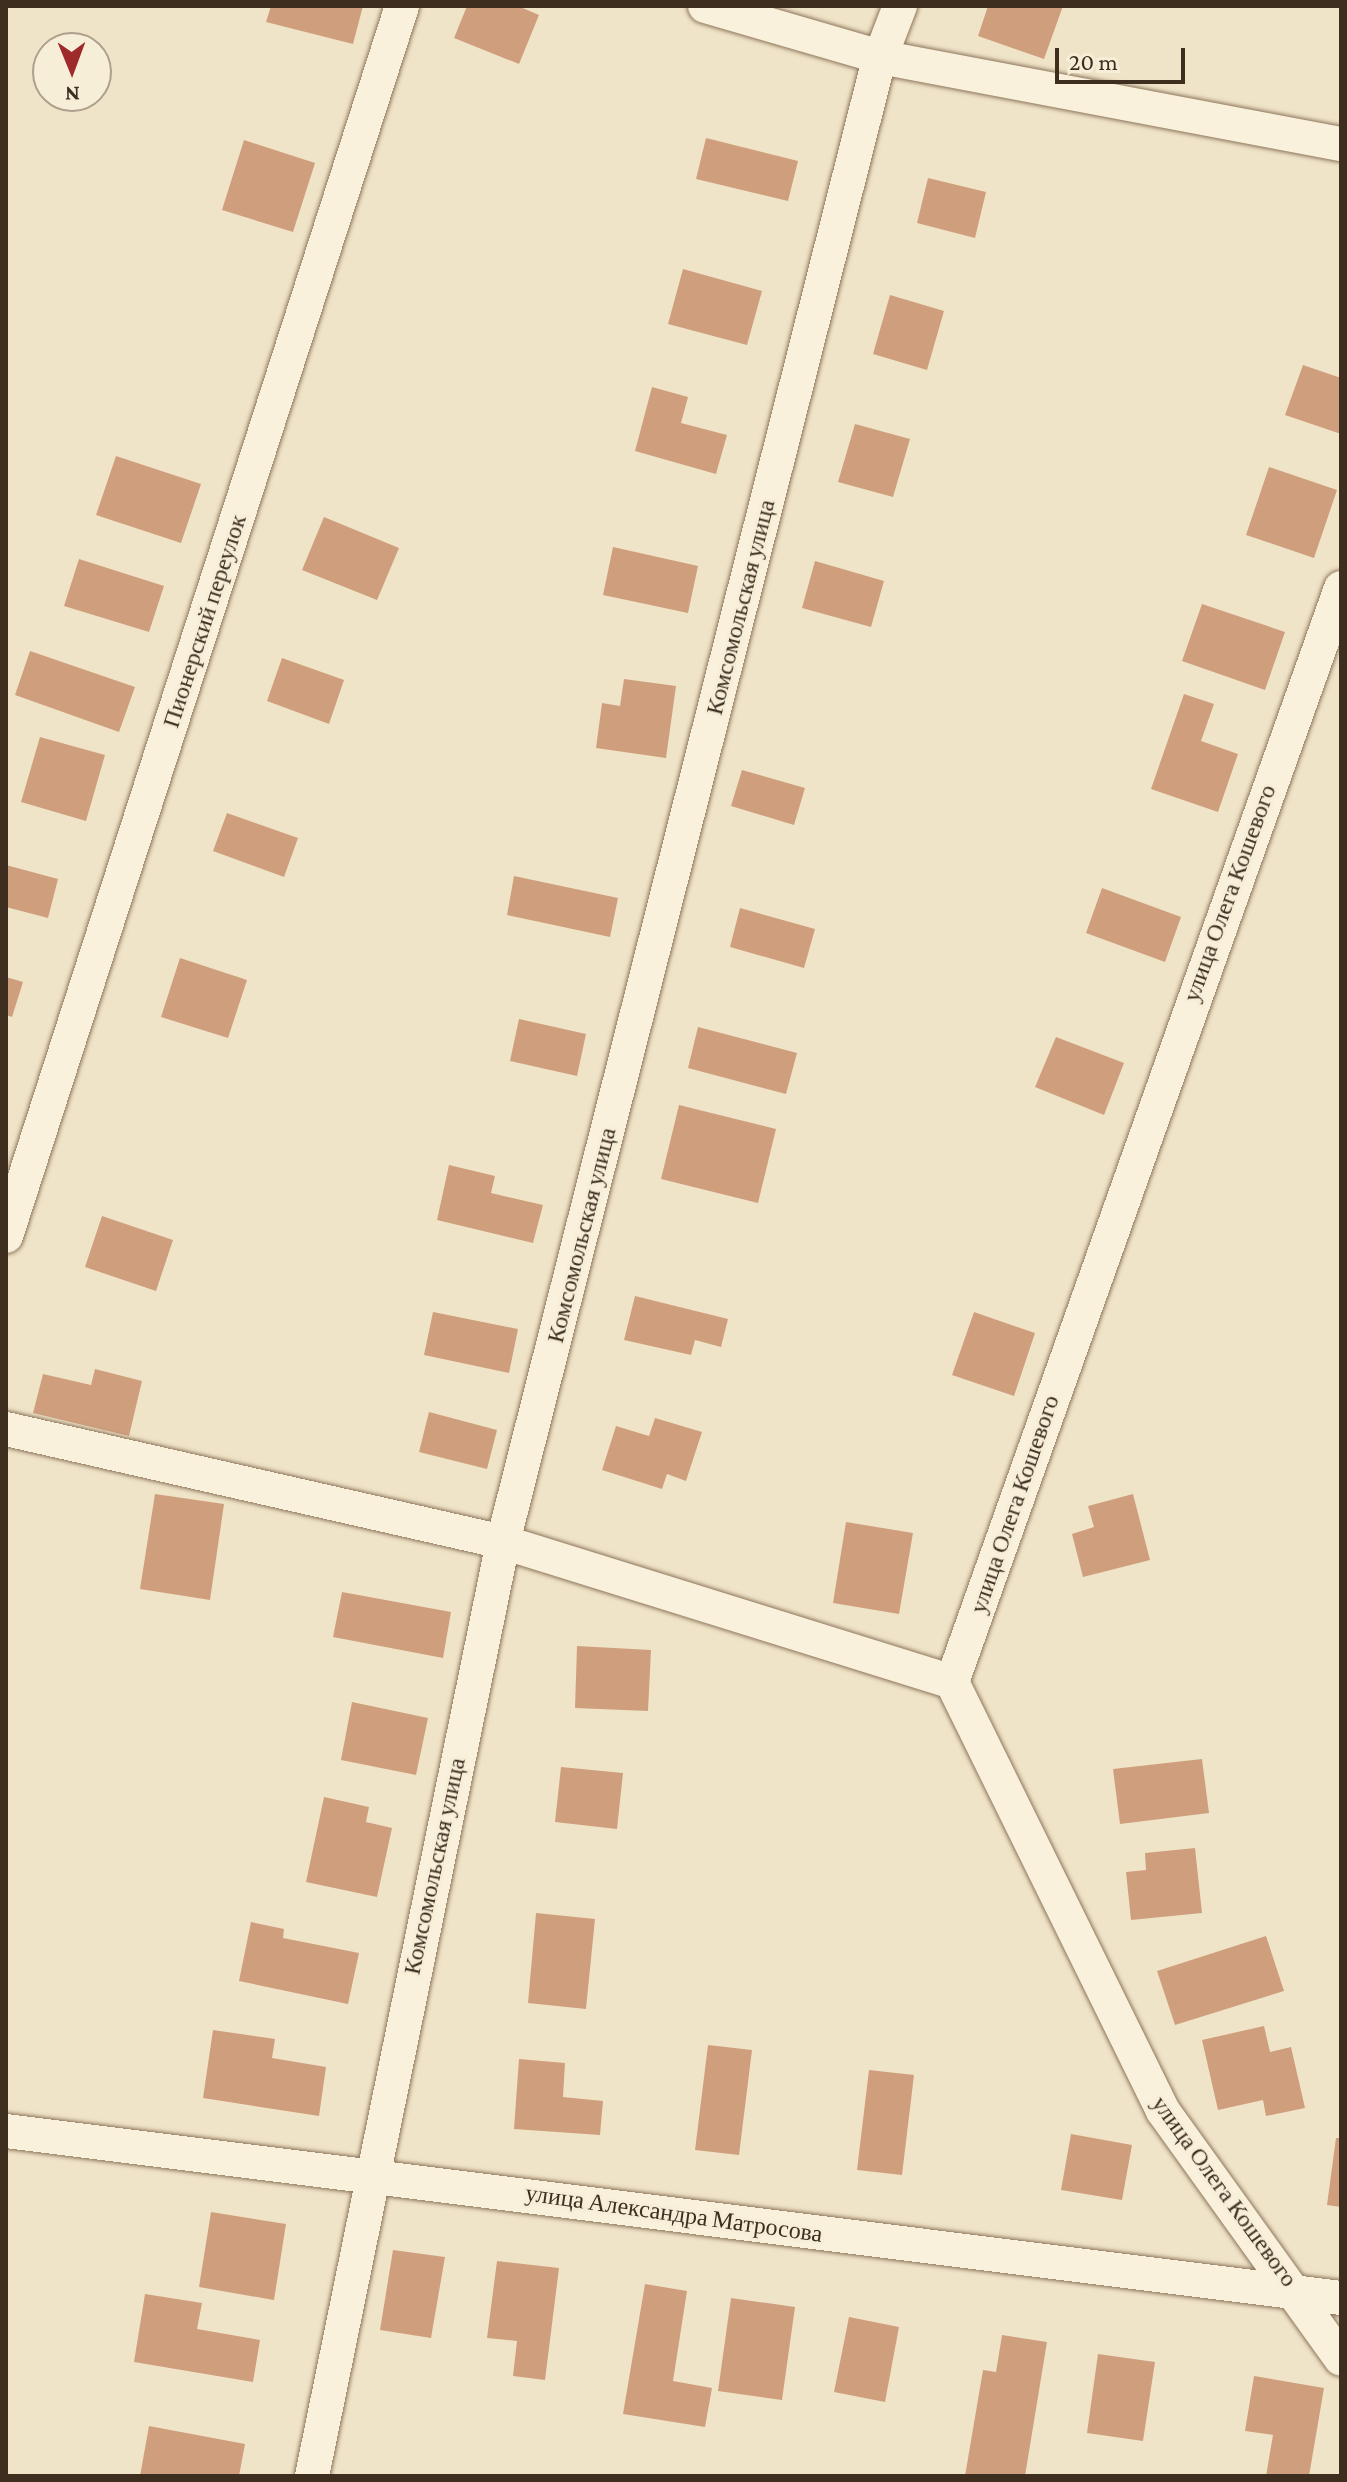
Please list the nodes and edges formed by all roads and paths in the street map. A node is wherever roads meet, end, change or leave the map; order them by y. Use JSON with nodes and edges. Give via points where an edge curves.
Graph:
{"nodes":[{"id":1,"x":402,"y":6,"type":"edge"},
{"id":2,"x":705,"y":6,"type":"edge"},
{"id":3,"x":900,"y":6,"type":"edge"},
{"id":4,"x":880,"y":57,"type":"junction"},
{"id":5,"x":1341,"y":144,"type":"edge"},
{"id":6,"x":1341,"y":588,"type":"edge"},
{"id":7,"x":6,"y":1236,"type":"edge"},
{"id":8,"x":6,"y":1429,"type":"edge"},
{"id":9,"x":503,"y":1542,"type":"junction"},
{"id":10,"x":952,"y":1682,"type":"junction"},
{"id":11,"x":6,"y":2131,"type":"edge"},
{"id":12,"x":369,"y":2173,"type":"junction"},
{"id":13,"x":1300,"y":2296,"type":"junction"},
{"id":14,"x":1341,"y":2298,"type":"edge"},
{"id":15,"x":1341,"y":2359,"type":"edge"},
{"id":16,"x":312,"y":2476,"type":"edge"}],
"edges":[{"from":1,"to":7,"type":"street","name":"Пионерский переулок"},
{"from":2,"to":4,"type":"street"},
{"from":3,"to":4,"type":"street","name":"Комсомольская улица"},
{"from":4,"to":5,"type":"street"},
{"from":4,"to":9,"type":"street","name":"Комсомольская улица"},
{"from":6,"to":10,"type":"street","name":"улица Олега Кошевого"},
{"from":8,"to":9,"type":"street"},
{"from":9,"to":10,"type":"street"},
{"from":9,"to":12,"type":"street","name":"Комсомольская улица"},
{"from":10,"to":13,"type":"street","name":"улица Олега Кошевого","via":[[1163,2111]]},
{"from":11,"to":12,"type":"street","name":"улица Александра Матросова"},
{"from":12,"to":13,"type":"street","name":"улица Александра Матросова"},
{"from":12,"to":16,"type":"street","name":"Комсомольская улица"},
{"from":13,"to":14,"type":"street","name":"улица Александра Матросова"},
{"from":13,"to":15,"type":"street","name":"улица Олега Кошевого"}]}
